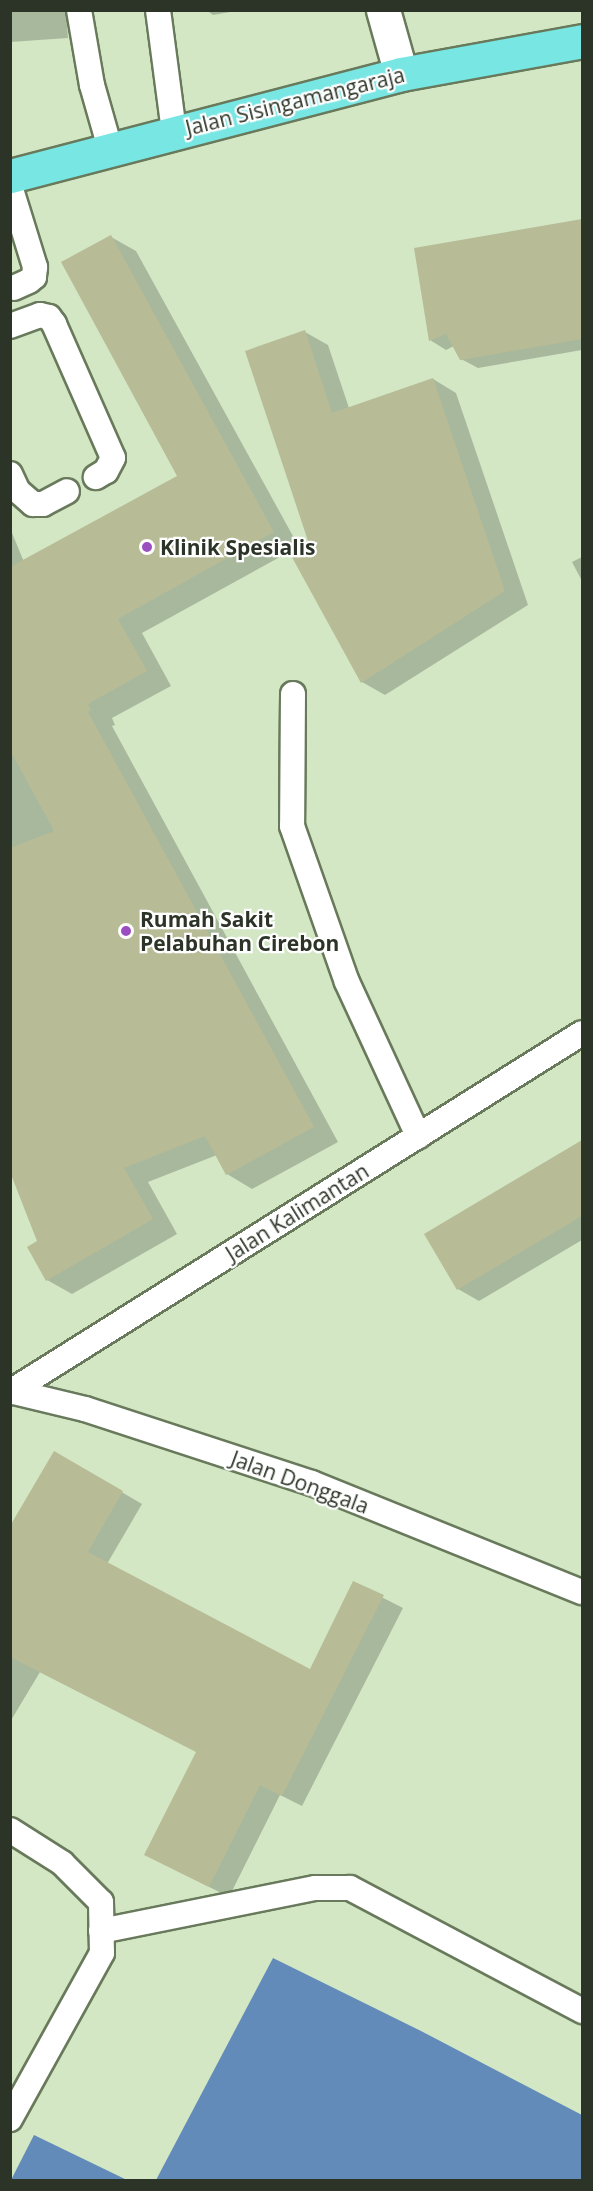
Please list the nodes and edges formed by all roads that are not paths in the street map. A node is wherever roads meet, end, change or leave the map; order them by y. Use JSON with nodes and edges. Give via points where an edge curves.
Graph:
{"nodes":[{"id":1,"x":79,"y":10,"type":"edge"},
{"id":2,"x":158,"y":10,"type":"edge"},
{"id":3,"x":383,"y":10,"type":"edge"},
{"id":4,"x":582,"y":41,"type":"edge"},
{"id":5,"x":401,"y":74,"type":"junction"},
{"id":6,"x":174,"y":131,"type":"junction"},
{"id":7,"x":110,"y":148,"type":"junction"},
{"id":8,"x":10,"y":176,"type":"edge"},
{"id":9,"x":10,"y":186,"type":"edge"},
{"id":10,"x":13,"y":288,"type":"dead end"},
{"id":11,"x":10,"y":327,"type":"edge"},
{"id":12,"x":10,"y":474,"type":"edge"},
{"id":13,"x":96,"y":477,"type":"dead end"},
{"id":14,"x":67,"y":491,"type":"dead end"},
{"id":15,"x":293,"y":694,"type":"dead end"},
{"id":16,"x":582,"y":1032,"type":"edge"},
{"id":17,"x":418,"y":1136,"type":"junction"},
{"id":18,"x":11,"y":1392,"type":"edge"},
{"id":19,"x":582,"y":1592,"type":"edge"},
{"id":20,"x":10,"y":1830,"type":"edge"},
{"id":21,"x":101,"y":1931,"type":"junction"},
{"id":22,"x":582,"y":2011,"type":"edge"},
{"id":23,"x":10,"y":2119,"type":"edge"}],
"edges":[{"from":1,"to":7,"type":"lane","via":[[92,85]]},
{"from":2,"to":6,"type":"lane"},
{"from":3,"to":5,"type":"street"},
{"from":4,"to":5,"type":"highway","name":"Jalan Sisingamangaraja"},
{"from":5,"to":6,"type":"highway","name":"Jalan Sisingamangaraja"},
{"from":6,"to":7,"type":"highway","name":"Jalan Sisingamangaraja"},
{"from":7,"to":8,"type":"highway","name":"Jalan Sisingamangaraja"},
{"from":9,"to":10,"type":"lane","via":[[35,267],[29,281]]},
{"from":11,"to":13,"type":"lane","via":[[40,315],[49,316],[54,324],[113,458],[111,466]]},
{"from":12,"to":14,"type":"lane","via":[[18,491],[33,504],[43,504]]},
{"from":15,"to":17,"type":"lane","via":[[292,826],[347,982]]},
{"from":16,"to":17,"type":"lane","name":"Jalan Kalimantan"},
{"from":17,"to":18,"type":"lane","name":"Jalan Kalimantan"},
{"from":18,"to":19,"type":"lane","name":"Jalan Donggala","via":[[85,1409],[312,1483]]},
{"from":20,"to":21,"type":"lane","via":[[62,1863],[101,1902]]},
{"from":21,"to":22,"type":"lane","via":[[315,1888],[350,1888]]},
{"from":21,"to":23,"type":"lane","via":[[102,1953]]}]}
